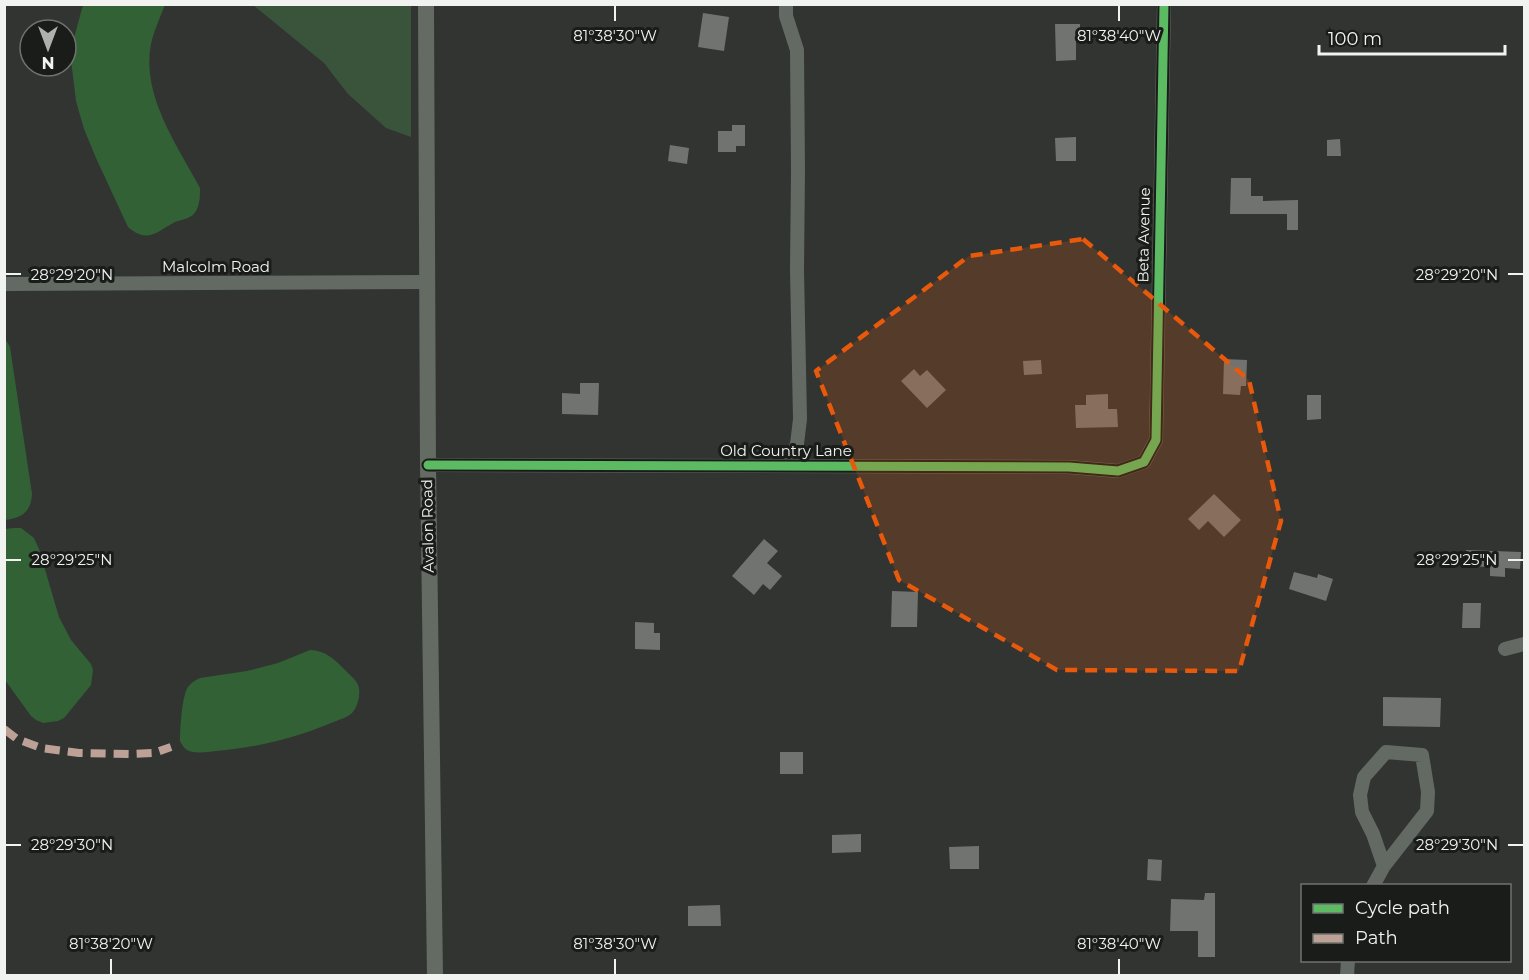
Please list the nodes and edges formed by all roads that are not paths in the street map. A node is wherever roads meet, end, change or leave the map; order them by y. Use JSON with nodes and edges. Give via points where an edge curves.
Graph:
{"nodes":[{"id":1,"x":426,"y":4,"type":"edge"},
{"id":2,"x":786,"y":4,"type":"edge"},
{"id":3,"x":1164,"y":4,"type":"edge"},
{"id":4,"x":428,"y":282,"type":"junction"},
{"id":5,"x":4,"y":284,"type":"edge"},
{"id":6,"x":1144,"y":462,"type":"joint"},
{"id":7,"x":428,"y":465,"type":"junction"},
{"id":8,"x":788,"y":466,"type":"junction"},
{"id":9,"x":1524,"y":644,"type":"edge"},
{"id":10,"x":1504,"y":649,"type":"dead end"},
{"id":11,"x":1384,"y":866,"type":"junction"},
{"id":12,"x":1374,"y":884,"type":"edge"},
{"id":13,"x":435,"y":975,"type":"edge"}],
"edges":[{"from":1,"to":4,"type":"main road","name":"Avalon Road"},
{"from":2,"to":8,"type":"street","via":[[797,50],[800,418],[797,444]]},
{"from":3,"to":6,"type":"street","name":"Beta Avenue","via":[[1156,440]]},
{"from":4,"to":5,"type":"street","name":"Malcolm Road"},
{"from":4,"to":7,"type":"main road","name":"Avalon Road"},
{"from":6,"to":8,"type":"street","name":"Old Country Lane","via":[[1118,471],[1070,467]]},
{"from":7,"to":8,"type":"street","name":"Old Country Lane"},
{"from":7,"to":13,"type":"main road","name":"Avalon Road"},
{"from":9,"to":10,"type":"street"},
{"from":11,"to":11,"type":"street","via":[[1362,812],[1364,777],[1386,752],[1422,755],[1427,811]]},
{"from":11,"to":12,"type":"street"}]}
